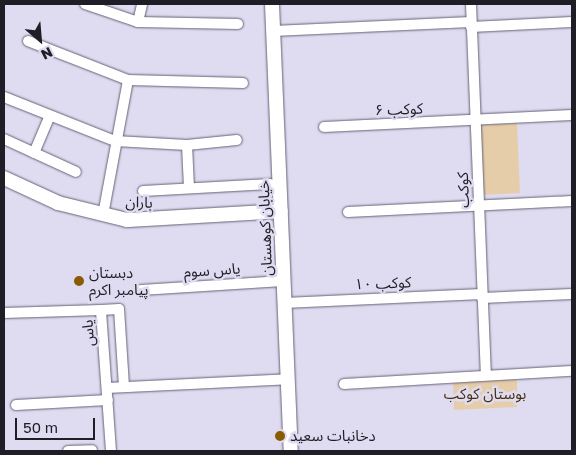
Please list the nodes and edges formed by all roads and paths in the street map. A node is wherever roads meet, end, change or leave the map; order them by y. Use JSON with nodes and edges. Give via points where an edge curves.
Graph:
{"nodes":[{"id":1,"x":85,"y":4,"type":"edge"},
{"id":2,"x":142,"y":4,"type":"edge"},
{"id":3,"x":272,"y":4,"type":"edge"},
{"id":4,"x":471,"y":4,"type":"edge"},
{"id":5,"x":138,"y":22,"type":"junction"},
{"id":6,"x":572,"y":22,"type":"edge"},
{"id":7,"x":238,"y":24,"type":"dead end"},
{"id":8,"x":471,"y":25,"type":"junction"},
{"id":9,"x":274,"y":31,"type":"junction"},
{"id":10,"x":28,"y":41,"type":"dead end"},
{"id":11,"x":128,"y":80,"type":"junction"},
{"id":12,"x":243,"y":83,"type":"dead end"},
{"id":13,"x":4,"y":97,"type":"edge"},
{"id":14,"x":572,"y":115,"type":"edge"},
{"id":15,"x":49,"y":118,"type":"junction"},
{"id":16,"x":475,"y":121,"type":"junction"},
{"id":17,"x":324,"y":127,"type":"dead end"},
{"id":18,"x":4,"y":139,"type":"edge"},
{"id":19,"x":237,"y":140,"type":"dead end"},
{"id":20,"x":115,"y":141,"type":"junction"},
{"id":21,"x":187,"y":145,"type":"junction"},
{"id":22,"x":34,"y":153,"type":"junction"},
{"id":23,"x":76,"y":172,"type":"dead end"},
{"id":24,"x":4,"y":178,"type":"edge"},
{"id":25,"x":270,"y":184,"type":"dead end"},
{"id":26,"x":189,"y":188,"type":"junction"},
{"id":27,"x":143,"y":191,"type":"dead end"},
{"id":28,"x":572,"y":202,"type":"edge"},
{"id":29,"x":478,"y":205,"type":"junction"},
{"id":30,"x":281,"y":210,"type":"junction"},
{"id":31,"x":348,"y":212,"type":"dead end"},
{"id":32,"x":103,"y":215,"type":"junction"},
{"id":33,"x":284,"y":281,"type":"junction"},
{"id":34,"x":141,"y":290,"type":"dead end"},
{"id":35,"x":572,"y":294,"type":"edge"},
{"id":36,"x":482,"y":296,"type":"junction"},
{"id":37,"x":284,"y":303,"type":"junction"},
{"id":38,"x":101,"y":310,"type":"junction"},
{"id":39,"x":4,"y":314,"type":"edge"},
{"id":40,"x":572,"y":372,"type":"edge"},
{"id":41,"x":486,"y":375,"type":"junction"},
{"id":42,"x":288,"y":379,"type":"junction"},
{"id":43,"x":344,"y":384,"type":"dead end"},
{"id":44,"x":124,"y":387,"type":"junction"},
{"id":45,"x":107,"y":388,"type":"junction"},
{"id":46,"x":108,"y":400,"type":"junction"},
{"id":47,"x":16,"y":405,"type":"dead end"},
{"id":48,"x":92,"y":450,"type":"dead end"},
{"id":49,"x":68,"y":451,"type":"edge"},
{"id":50,"x":111,"y":451,"type":"edge"},
{"id":51,"x":291,"y":451,"type":"edge"}],
"edges":[{"from":1,"to":5,"type":"street"},
{"from":2,"to":5,"type":"street"},
{"from":3,"to":9,"type":"street","name":"خیابان کوهستان"},
{"from":4,"to":8,"type":"street","name":"کوکب"},
{"from":5,"to":7,"type":"street"},
{"from":6,"to":8,"type":"street"},
{"from":8,"to":9,"type":"street"},
{"from":8,"to":16,"type":"street","name":"کوکب"},
{"from":9,"to":30,"type":"street","name":"خیابان کوهستان"},
{"from":10,"to":11,"type":"street"},
{"from":11,"to":12,"type":"street"},
{"from":11,"to":20,"type":"street"},
{"from":13,"to":15,"type":"street"},
{"from":14,"to":16,"type":"street","name":"کوکب ۶"},
{"from":15,"to":20,"type":"street"},
{"from":15,"to":22,"type":"street"},
{"from":16,"to":17,"type":"street","name":"کوکب ۶"},
{"from":16,"to":29,"type":"street","name":"کوکب"},
{"from":18,"to":22,"type":"street"},
{"from":19,"to":21,"type":"street"},
{"from":20,"to":21,"type":"street"},
{"from":20,"to":32,"type":"street"},
{"from":21,"to":26,"type":"street"},
{"from":22,"to":23,"type":"street"},
{"from":24,"to":32,"type":"street","name":"باران","via":[[58,203]]},
{"from":25,"to":26,"type":"street"},
{"from":26,"to":27,"type":"street"},
{"from":28,"to":29,"type":"street"},
{"from":29,"to":31,"type":"street"},
{"from":29,"to":36,"type":"street","name":"کوکب"},
{"from":30,"to":32,"type":"street","name":"باران","via":[[151,220]]},
{"from":30,"to":33,"type":"street","name":"خیابان کوهستان"},
{"from":33,"to":34,"type":"street","name":"یاس سوم"},
{"from":33,"to":37,"type":"street","name":"خیابان کوهستان"},
{"from":35,"to":36,"type":"street","name":"کوکب ۱۰"},
{"from":36,"to":37,"type":"street","name":"کوکب ۱۰"},
{"from":36,"to":41,"type":"street","name":"کوکب"},
{"from":37,"to":42,"type":"street","name":"خیابان کوهستان"},
{"from":38,"to":39,"type":"street"},
{"from":38,"to":44,"type":"street","name":"یاس","via":[[119,309]]},
{"from":38,"to":45,"type":"street","name":"یاس"},
{"from":40,"to":41,"type":"street"},
{"from":41,"to":43,"type":"street"},
{"from":42,"to":44,"type":"street"},
{"from":42,"to":51,"type":"street","name":"خیابان کوهستان"},
{"from":44,"to":45,"type":"street"},
{"from":45,"to":46,"type":"street","name":"یاس"},
{"from":46,"to":47,"type":"street"},
{"from":46,"to":50,"type":"street","name":"یاس"},
{"from":48,"to":49,"type":"street"}]}
